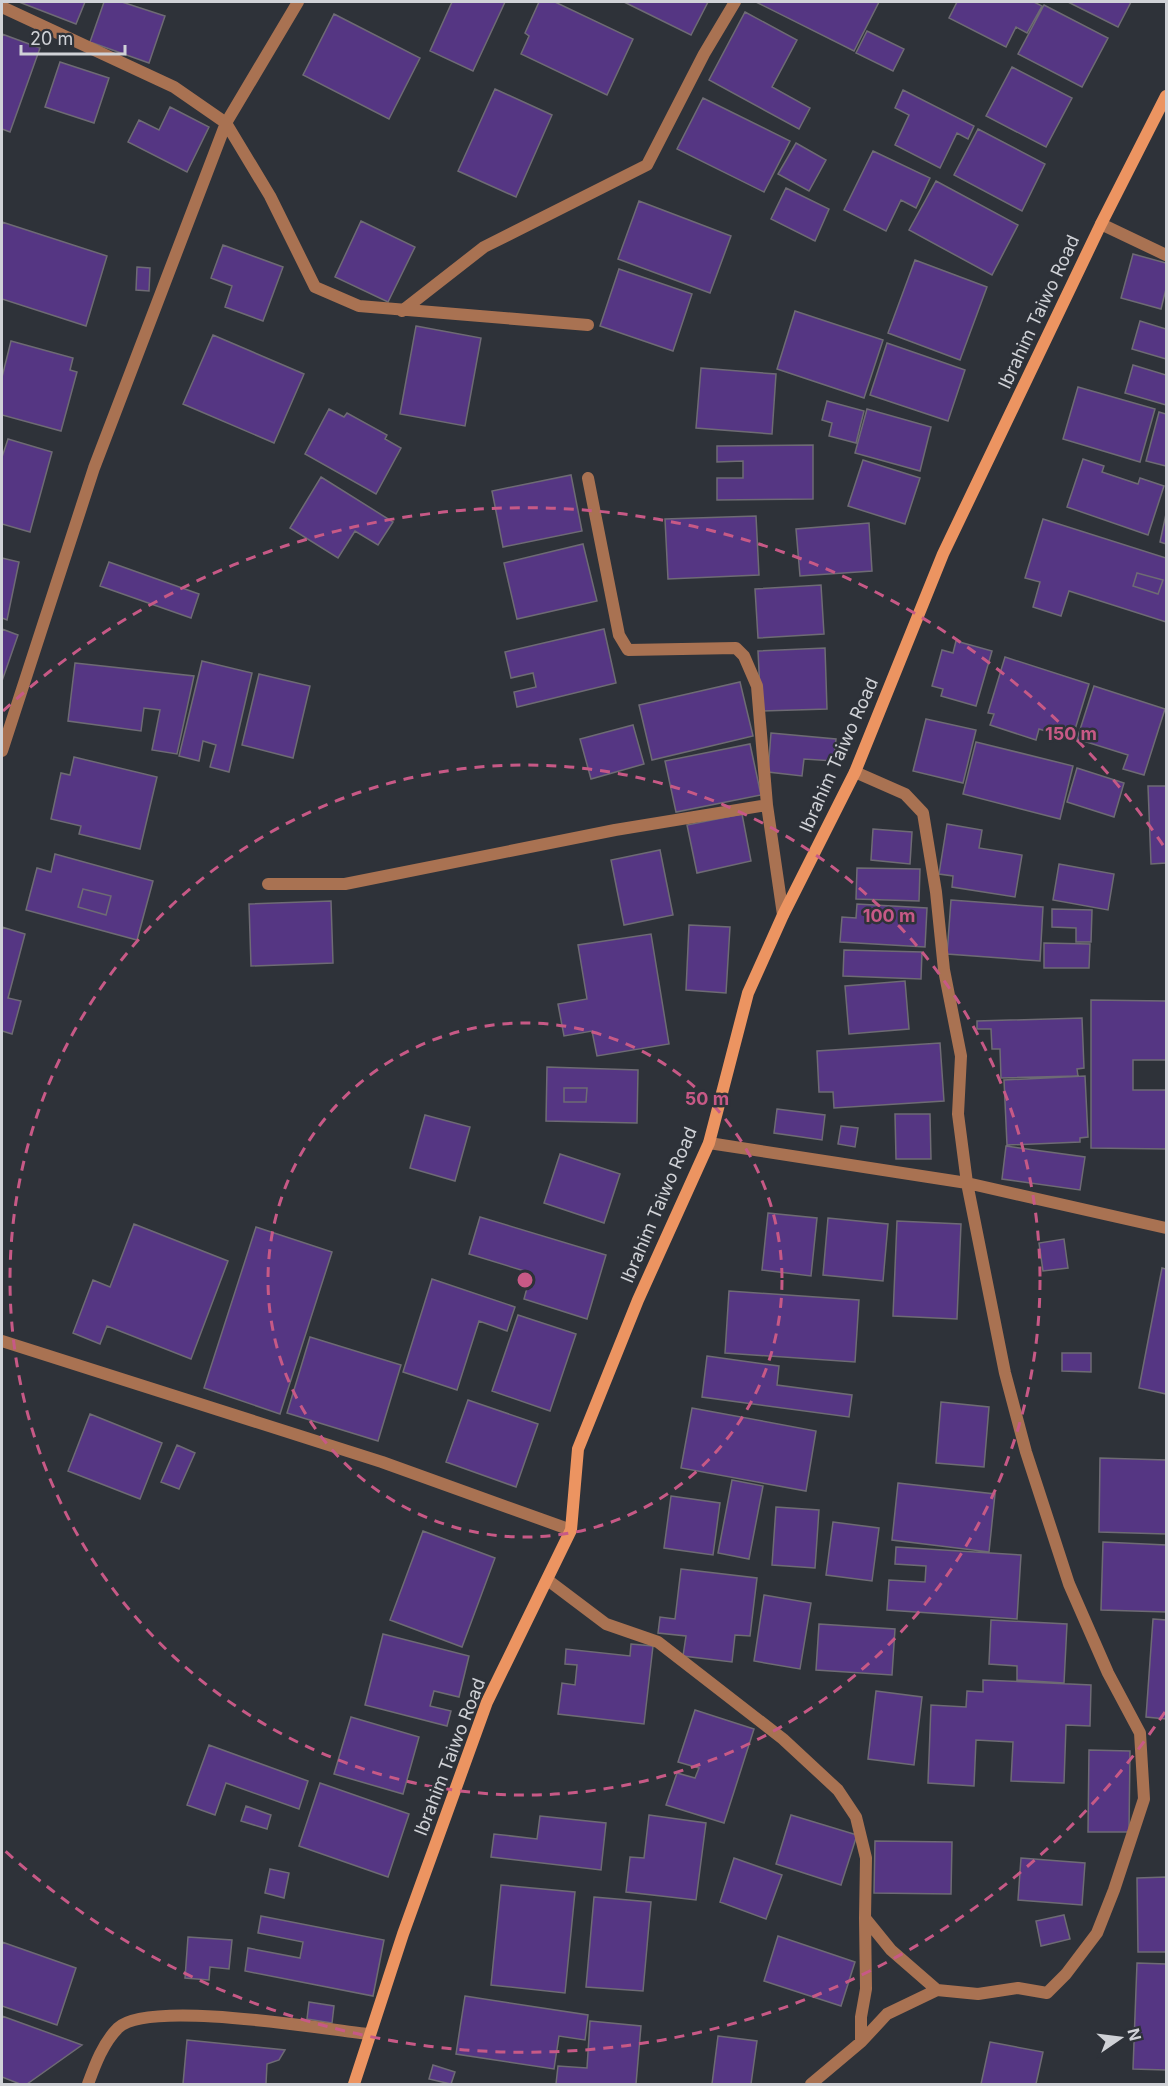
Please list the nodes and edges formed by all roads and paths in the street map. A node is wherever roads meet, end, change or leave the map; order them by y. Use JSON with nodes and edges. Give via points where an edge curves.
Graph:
{"nodes":[{"id":1,"x":298,"y":2,"type":"edge"},
{"id":2,"x":735,"y":2,"type":"edge"},
{"id":3,"x":2,"y":7,"type":"edge"},
{"id":4,"x":1167,"y":96,"type":"edge"},
{"id":5,"x":226,"y":123,"type":"junction"},
{"id":6,"x":1101,"y":224,"type":"junction"},
{"id":7,"x":1167,"y":255,"type":"edge"},
{"id":8,"x":402,"y":311,"type":"junction"},
{"id":9,"x":588,"y":325,"type":"dead end"},
{"id":10,"x":588,"y":478,"type":"dead end"},
{"id":11,"x":2,"y":751,"type":"edge"},
{"id":12,"x":855,"y":772,"type":"junction"},
{"id":13,"x":767,"y":805,"type":"junction"},
{"id":14,"x":268,"y":884,"type":"dead end"},
{"id":15,"x":783,"y":915,"type":"junction"},
{"id":16,"x":709,"y":1143,"type":"junction"},
{"id":17,"x":967,"y":1183,"type":"junction"},
{"id":18,"x":1167,"y":1228,"type":"edge"},
{"id":19,"x":2,"y":1341,"type":"edge"},
{"id":20,"x":571,"y":1530,"type":"junction"},
{"id":21,"x":549,"y":1581,"type":"junction"},
{"id":22,"x":865,"y":1918,"type":"junction"},
{"id":23,"x":937,"y":1990,"type":"junction"},
{"id":24,"x":368,"y":2034,"type":"junction"},
{"id":25,"x":861,"y":2042,"type":"junction"},
{"id":26,"x":88,"y":2085,"type":"edge"},
{"id":27,"x":354,"y":2085,"type":"edge"},
{"id":28,"x":811,"y":2085,"type":"edge"}],
"edges":[{"from":1,"to":5,"type":"street"},
{"from":2,"to":8,"type":"street","via":[[647,165],[484,247]]},
{"from":3,"to":5,"type":"street","via":[[174,87]]},
{"from":4,"to":6,"type":"main road","name":"Ibrahim Taiwo Road"},
{"from":5,"to":8,"type":"street","via":[[270,196],[315,287],[359,306]]},
{"from":5,"to":11,"type":"street","via":[[94,468]]},
{"from":6,"to":7,"type":"street"},
{"from":6,"to":12,"type":"main road","name":"Ibrahim Taiwo Road","via":[[943,554]]},
{"from":8,"to":9,"type":"street"},
{"from":10,"to":13,"type":"street","via":[[619,636],[628,650],[736,648],[744,656],[757,686]]},
{"from":12,"to":15,"type":"main road","name":"Ibrahim Taiwo Road"},
{"from":12,"to":17,"type":"street","via":[[905,795],[923,813],[960,1056],[958,1114]]},
{"from":13,"to":14,"type":"street","via":[[615,830],[345,884]]},
{"from":13,"to":15,"type":"street"},
{"from":15,"to":16,"type":"main road","name":"Ibrahim Taiwo Road","via":[[748,993]]},
{"from":16,"to":17,"type":"street"},
{"from":16,"to":20,"type":"main road","name":"Ibrahim Taiwo Road","via":[[638,1300],[578,1449]]},
{"from":17,"to":18,"type":"street"},
{"from":17,"to":23,"type":"street","via":[[1005,1373],[1026,1452],[1069,1584],[1108,1673],[1140,1733],[1144,1799],[1097,1933],[1047,1993],[1018,1989],[978,1994]]},
{"from":19,"to":20,"type":"street","via":[[382,1462]]},
{"from":20,"to":21,"type":"main road","name":"Ibrahim Taiwo Road"},
{"from":21,"to":22,"type":"street","via":[[606,1624],[658,1642],[783,1739],[838,1790],[856,1817],[866,1858]]},
{"from":21,"to":24,"type":"main road","name":"Ibrahim Taiwo Road","via":[[487,1702]]},
{"from":22,"to":23,"type":"street","via":[[891,1950]]},
{"from":22,"to":25,"type":"street","via":[[866,1989]]},
{"from":23,"to":25,"type":"street","via":[[887,2014]]},
{"from":24,"to":26,"type":"street","via":[[221,2018],[164,2014],[141,2018],[119,2027],[100,2054]]},
{"from":24,"to":27,"type":"main road","name":"Ibrahim Taiwo Road"},
{"from":25,"to":28,"type":"street"}]}
